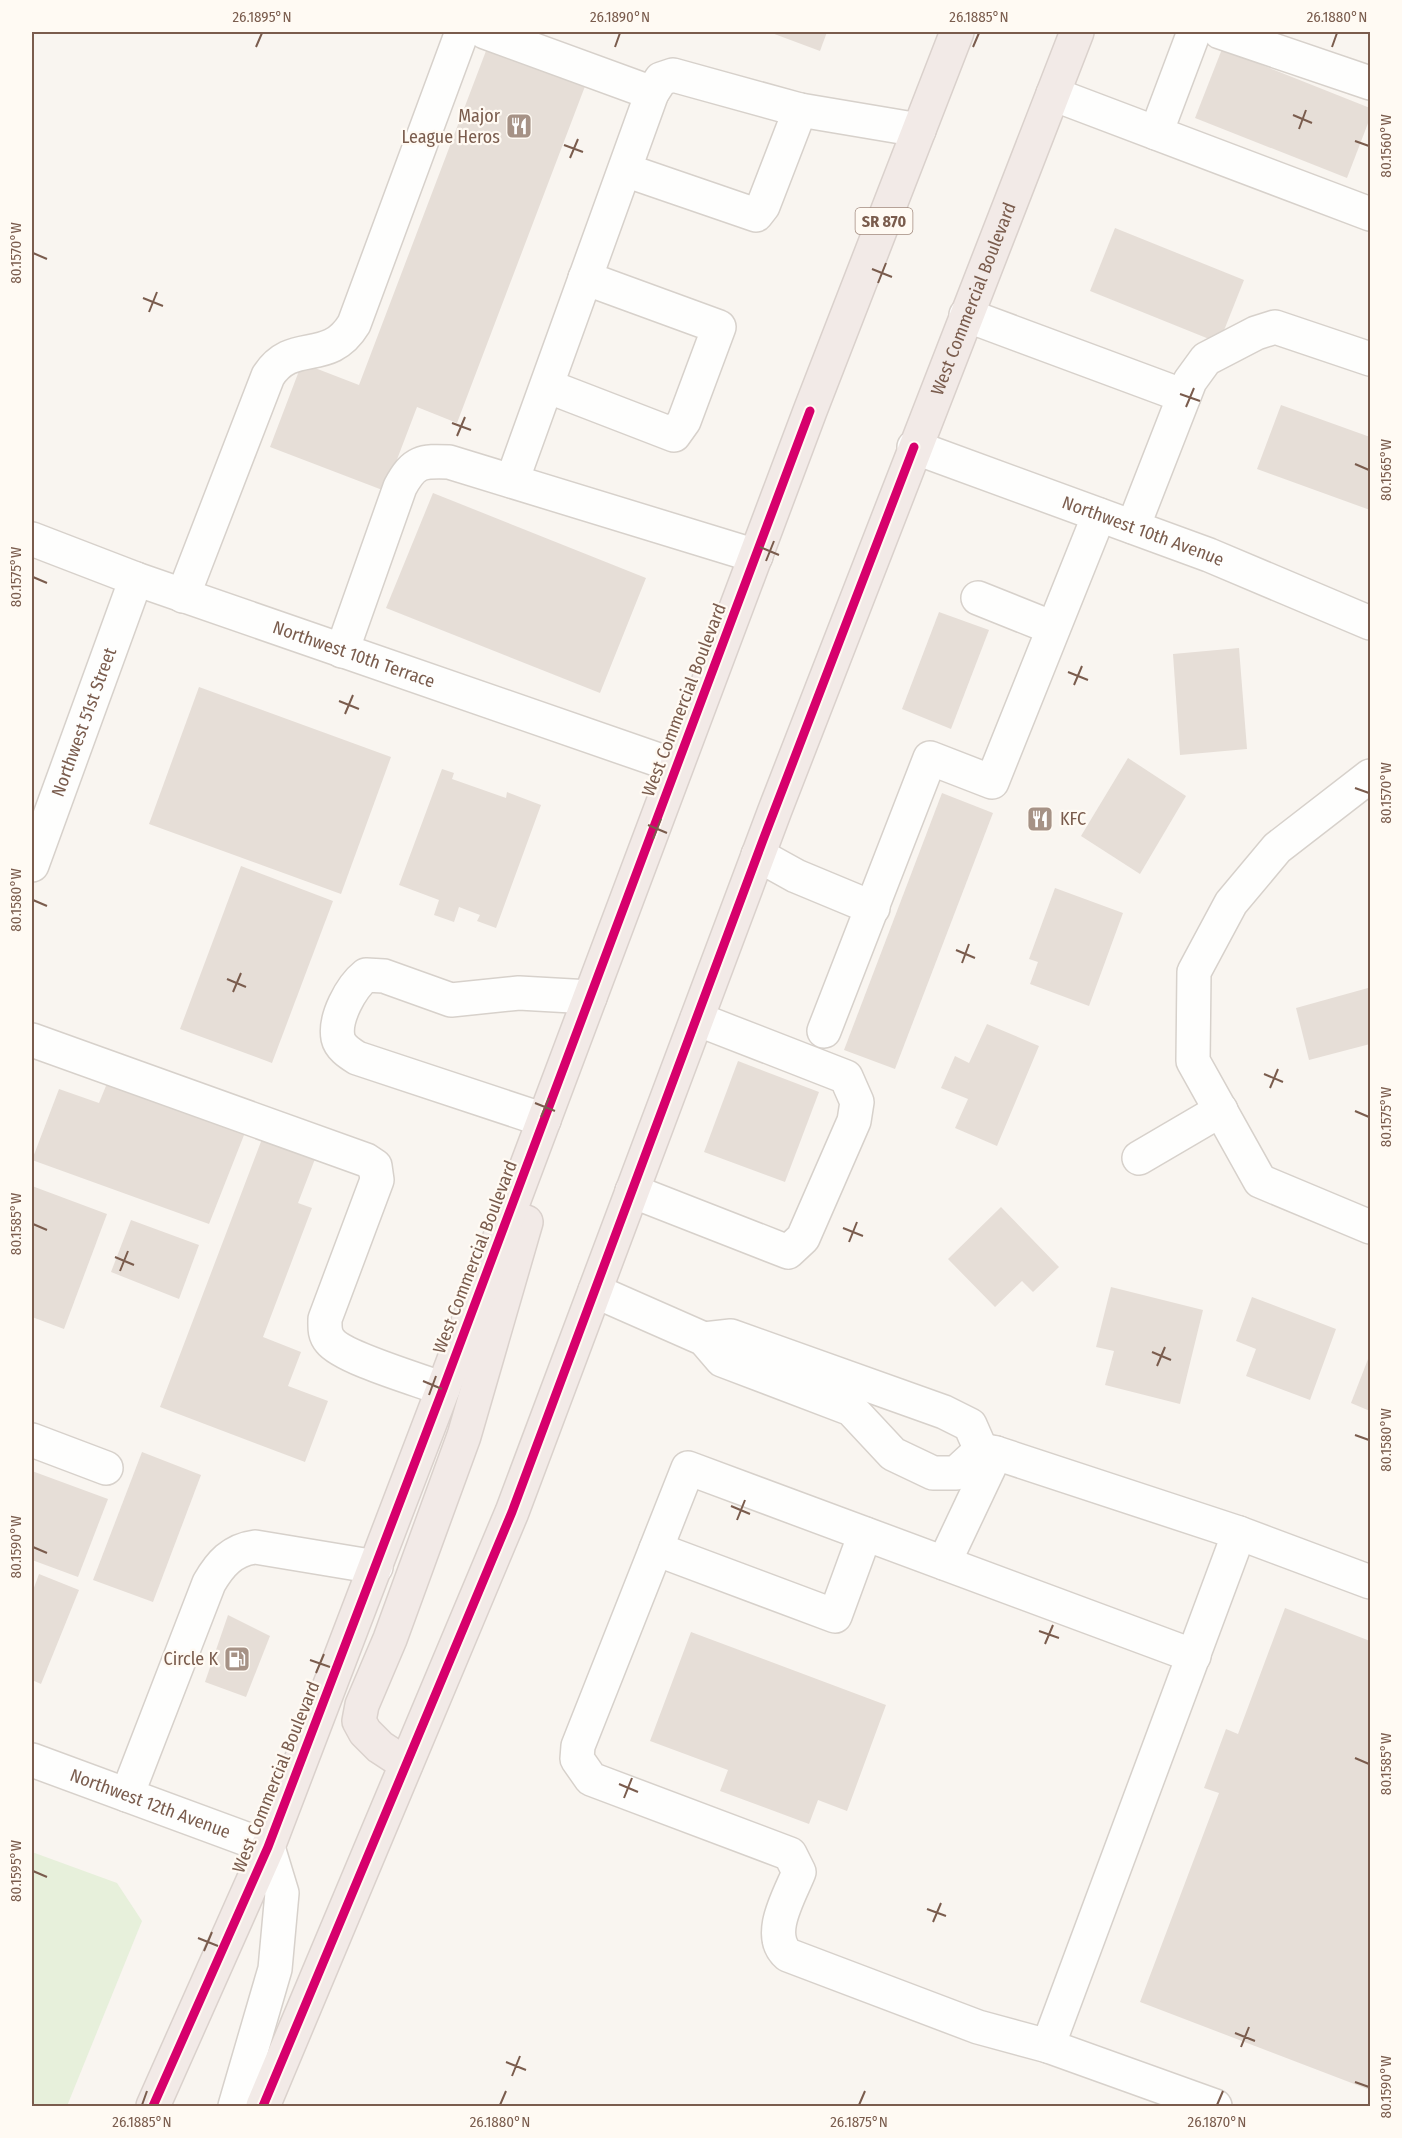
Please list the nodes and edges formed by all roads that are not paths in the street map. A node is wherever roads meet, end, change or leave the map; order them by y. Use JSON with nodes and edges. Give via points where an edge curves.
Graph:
{"nodes":[{"id":1,"x":462,"y":32,"type":"edge"},
{"id":2,"x":485,"y":32,"type":"edge"},
{"id":3,"x":957,"y":32,"type":"edge"},
{"id":4,"x":1077,"y":32,"type":"edge"},
{"id":5,"x":1194,"y":32,"type":"edge"},
{"id":6,"x":1220,"y":32,"type":"edge"},
{"id":7,"x":1371,"y":83,"type":"edge"},
{"id":8,"x":652,"y":93,"type":"junction"},
{"id":9,"x":1053,"y":93,"type":"junction"},
{"id":10,"x":800,"y":110,"type":"junction"},
{"id":11,"x":919,"y":130,"type":"junction"},
{"id":12,"x":1156,"y":133,"type":"junction"},
{"id":13,"x":625,"y":170,"type":"junction"},
{"id":14,"x":1371,"y":214,"type":"edge"},
{"id":15,"x":585,"y":278,"type":"junction"},
{"id":16,"x":966,"y":315,"type":"junction"},
{"id":17,"x":1371,"y":359,"type":"edge"},
{"id":18,"x":547,"y":386,"type":"junction"},
{"id":19,"x":1184,"y":396,"type":"junction"},
{"id":20,"x":914,"y":447,"type":"junction"},
{"id":21,"x":512,"y":481,"type":"junction"},
{"id":22,"x":1099,"y":515,"type":"junction"},
{"id":23,"x":1133,"y":527,"type":"junction"},
{"id":24,"x":32,"y":539,"type":"edge"},
{"id":25,"x":756,"y":556,"type":"junction"},
{"id":26,"x":136,"y":579,"type":"junction"},
{"id":27,"x":183,"y":596,"type":"junction"},
{"id":28,"x":978,"y":598,"type":"dead end"},
{"id":29,"x":1371,"y":622,"type":"edge"},
{"id":30,"x":1053,"y":628,"type":"junction"},
{"id":31,"x":342,"y":651,"type":"junction"},
{"id":32,"x":676,"y":766,"type":"junction"},
{"id":33,"x":1371,"y":776,"type":"edge"},
{"id":34,"x":758,"y":855,"type":"junction"},
{"id":35,"x":32,"y":865,"type":"edge"},
{"id":36,"x":873,"y":908,"type":"junction"},
{"id":37,"x":590,"y":997,"type":"junction"},
{"id":38,"x":697,"y":1019,"type":"junction"},
{"id":39,"x":824,"y":1031,"type":"dead end"},
{"id":40,"x":32,"y":1040,"type":"edge"},
{"id":41,"x":1221,"y":1110,"type":"junction"},
{"id":42,"x":544,"y":1120,"type":"junction"},
{"id":43,"x":1139,"y":1158,"type":"dead end"},
{"id":44,"x":632,"y":1191,"type":"junction"},
{"id":45,"x":1371,"y":1227,"type":"edge"},
{"id":46,"x":595,"y":1291,"type":"junction"},
{"id":47,"x":704,"y":1339,"type":"junction"},
{"id":48,"x":443,"y":1389,"type":"junction"},
{"id":49,"x":32,"y":1440,"type":"edge"},
{"id":50,"x":988,"y":1452,"type":"junction"},
{"id":51,"x":106,"y":1468,"type":"dead end"},
{"id":52,"x":1239,"y":1533,"type":"junction"},
{"id":53,"x":865,"y":1534,"type":"junction"},
{"id":54,"x":656,"y":1549,"type":"junction"},
{"id":55,"x":944,"y":1563,"type":"junction"},
{"id":56,"x":376,"y":1567,"type":"junction"},
{"id":57,"x":1371,"y":1581,"type":"edge"},
{"id":58,"x":1194,"y":1656,"type":"junction"},
{"id":59,"x":32,"y":1760,"type":"edge"},
{"id":60,"x":406,"y":1764,"type":"junction"},
{"id":61,"x":127,"y":1795,"type":"junction"},
{"id":62,"x":268,"y":1847,"type":"junction"},
{"id":63,"x":1048,"y":2046,"type":"junction"},
{"id":64,"x":153,"y":2106,"type":"edge"},
{"id":65,"x":235,"y":2106,"type":"edge"},
{"id":66,"x":263,"y":2106,"type":"edge"},
{"id":67,"x":1215,"y":2106,"type":"edge"}],
"edges":[{"from":1,"to":27,"type":"street","via":[[354,324],[345,339],[323,351],[281,359],[268,376]]},
{"from":2,"to":8,"type":"street"},
{"from":3,"to":11,"type":"highway","name":"West Commercial Boulevard","number":"SR 870"},
{"from":4,"to":9,"type":"highway","name":"West Commercial Boulevard"},
{"from":5,"to":12,"type":"street"},
{"from":6,"to":7,"type":"street"},
{"from":8,"to":10,"type":"street","via":[[661,79],[673,75]]},
{"from":8,"to":13,"type":"street"},
{"from":9,"to":12,"type":"street"},
{"from":9,"to":16,"type":"highway","name":"West Commercial Boulevard"},
{"from":10,"to":11,"type":"street"},
{"from":10,"to":13,"type":"street","via":[[756,215]]},
{"from":11,"to":25,"type":"highway","name":"West Commercial Boulevard","number":"SR 870"},
{"from":12,"to":14,"type":"street"},
{"from":13,"to":15,"type":"street"},
{"from":15,"to":18,"type":"street"},
{"from":15,"to":18,"type":"street","via":[[719,327],[684,421],[674,435]]},
{"from":16,"to":19,"type":"street"},
{"from":16,"to":20,"type":"highway","name":"West Commercial Boulevard"},
{"from":17,"to":19,"type":"street","via":[[1275,327],[1206,359]]},
{"from":18,"to":21,"type":"street"},
{"from":19,"to":23,"type":"street"},
{"from":20,"to":22,"type":"street","name":"Northwest 10th Avenue"},
{"from":20,"to":34,"type":"highway","name":"West Commercial Boulevard"},
{"from":21,"to":25,"type":"street"},
{"from":21,"to":31,"type":"street","via":[[449,462],[430,461],[413,466],[400,487]]},
{"from":22,"to":23,"type":"street","name":"Northwest 10th Avenue"},
{"from":22,"to":30,"type":"street"},
{"from":23,"to":29,"type":"street","name":"Northwest 10th Avenue"},
{"from":24,"to":26,"type":"street","name":"Northwest 10th Terrace"},
{"from":25,"to":32,"type":"highway","name":"West Commercial Boulevard","number":"SR 870"},
{"from":26,"to":27,"type":"street","name":"Northwest 10th Terrace"},
{"from":26,"to":35,"type":"street","name":"Northwest 51st Street"},
{"from":27,"to":31,"type":"street","name":"Northwest 10th Terrace"},
{"from":28,"to":30,"type":"street"},
{"from":30,"to":36,"type":"street","via":[[993,782],[930,758]]},
{"from":31,"to":32,"type":"street","name":"Northwest 10th Terrace"},
{"from":32,"to":37,"type":"highway","name":"West Commercial Boulevard","number":"SR 870"},
{"from":33,"to":41,"type":"street","via":[[1277,848],[1231,903],[1194,972],[1193,1061]]},
{"from":34,"to":36,"type":"street","via":[[796,876]]},
{"from":34,"to":38,"type":"highway","name":"West Commercial Boulevard"},
{"from":36,"to":39,"type":"street"},
{"from":37,"to":42,"type":"highway","name":"West Commercial Boulevard","number":"SR 870"},
{"from":37,"to":42,"type":"street","via":[[519,993],[451,1000],[384,976],[366,975],[356,983],[347,1001],[338,1028],[346,1052]]},
{"from":38,"to":44,"type":"highway","name":"West Commercial Boulevard"},
{"from":38,"to":44,"type":"street","via":[[846,1077],[857,1102],[854,1121],[803,1238],[788,1252]]},
{"from":40,"to":48,"type":"street","via":[[375,1166],[377,1180],[325,1319],[325,1331],[330,1341],[346,1353]]},
{"from":41,"to":43,"type":"street"},
{"from":41,"to":45,"type":"street","via":[[1260,1181]]},
{"from":42,"to":48,"type":"highway","name":"West Commercial Boulevard","number":"SR 870"},
{"from":42,"to":60,"type":"highway","via":[[530,1207],[464,1436],[362,1705],[359,1721],[365,1732]]},
{"from":44,"to":46,"type":"highway","name":"West Commercial Boulevard"},
{"from":46,"to":47,"type":"street"},
{"from":46,"to":60,"type":"highway","name":"West Commercial Boulevard","via":[[512,1512]]},
{"from":47,"to":50,"type":"street","via":[[731,1336],[944,1412],[970,1425]]},
{"from":47,"to":50,"type":"street","via":[[722,1360],[851,1409],[893,1454],[933,1473],[956,1473]]},
{"from":48,"to":56,"type":"highway","name":"West Commercial Boulevard","number":"SR 870"},
{"from":49,"to":51,"type":"street"},
{"from":50,"to":52,"type":"street"},
{"from":50,"to":55,"type":"street"},
{"from":52,"to":57,"type":"street"},
{"from":52,"to":58,"type":"street"},
{"from":53,"to":54,"type":"street","via":[[688,1468]]},
{"from":53,"to":54,"type":"street","via":[[835,1616]]},
{"from":53,"to":55,"type":"street"},
{"from":54,"to":63,"type":"street","via":[[578,1746],[577,1759],[582,1768],[591,1779],[790,1854],[799,1872],[777,1939],[788,1955],[978,2027]]},
{"from":55,"to":58,"type":"street"},
{"from":56,"to":61,"type":"street","via":[[255,1547],[225,1559],[209,1583]]},
{"from":56,"to":62,"type":"highway","name":"West Commercial Boulevard","number":"SR 870"},
{"from":58,"to":63,"type":"street"},
{"from":59,"to":61,"type":"street","name":"Northwest 12th Avenue"},
{"from":60,"to":66,"type":"highway","name":"West Commercial Boulevard"},
{"from":61,"to":62,"type":"street","name":"Northwest 12th Avenue"},
{"from":62,"to":64,"type":"highway","name":"West Commercial Boulevard","number":"SR 870"},
{"from":62,"to":65,"type":"street","name":"West Commercial Boulevard","via":[[282,1893],[275,1969]]},
{"from":63,"to":67,"type":"street"}]}
